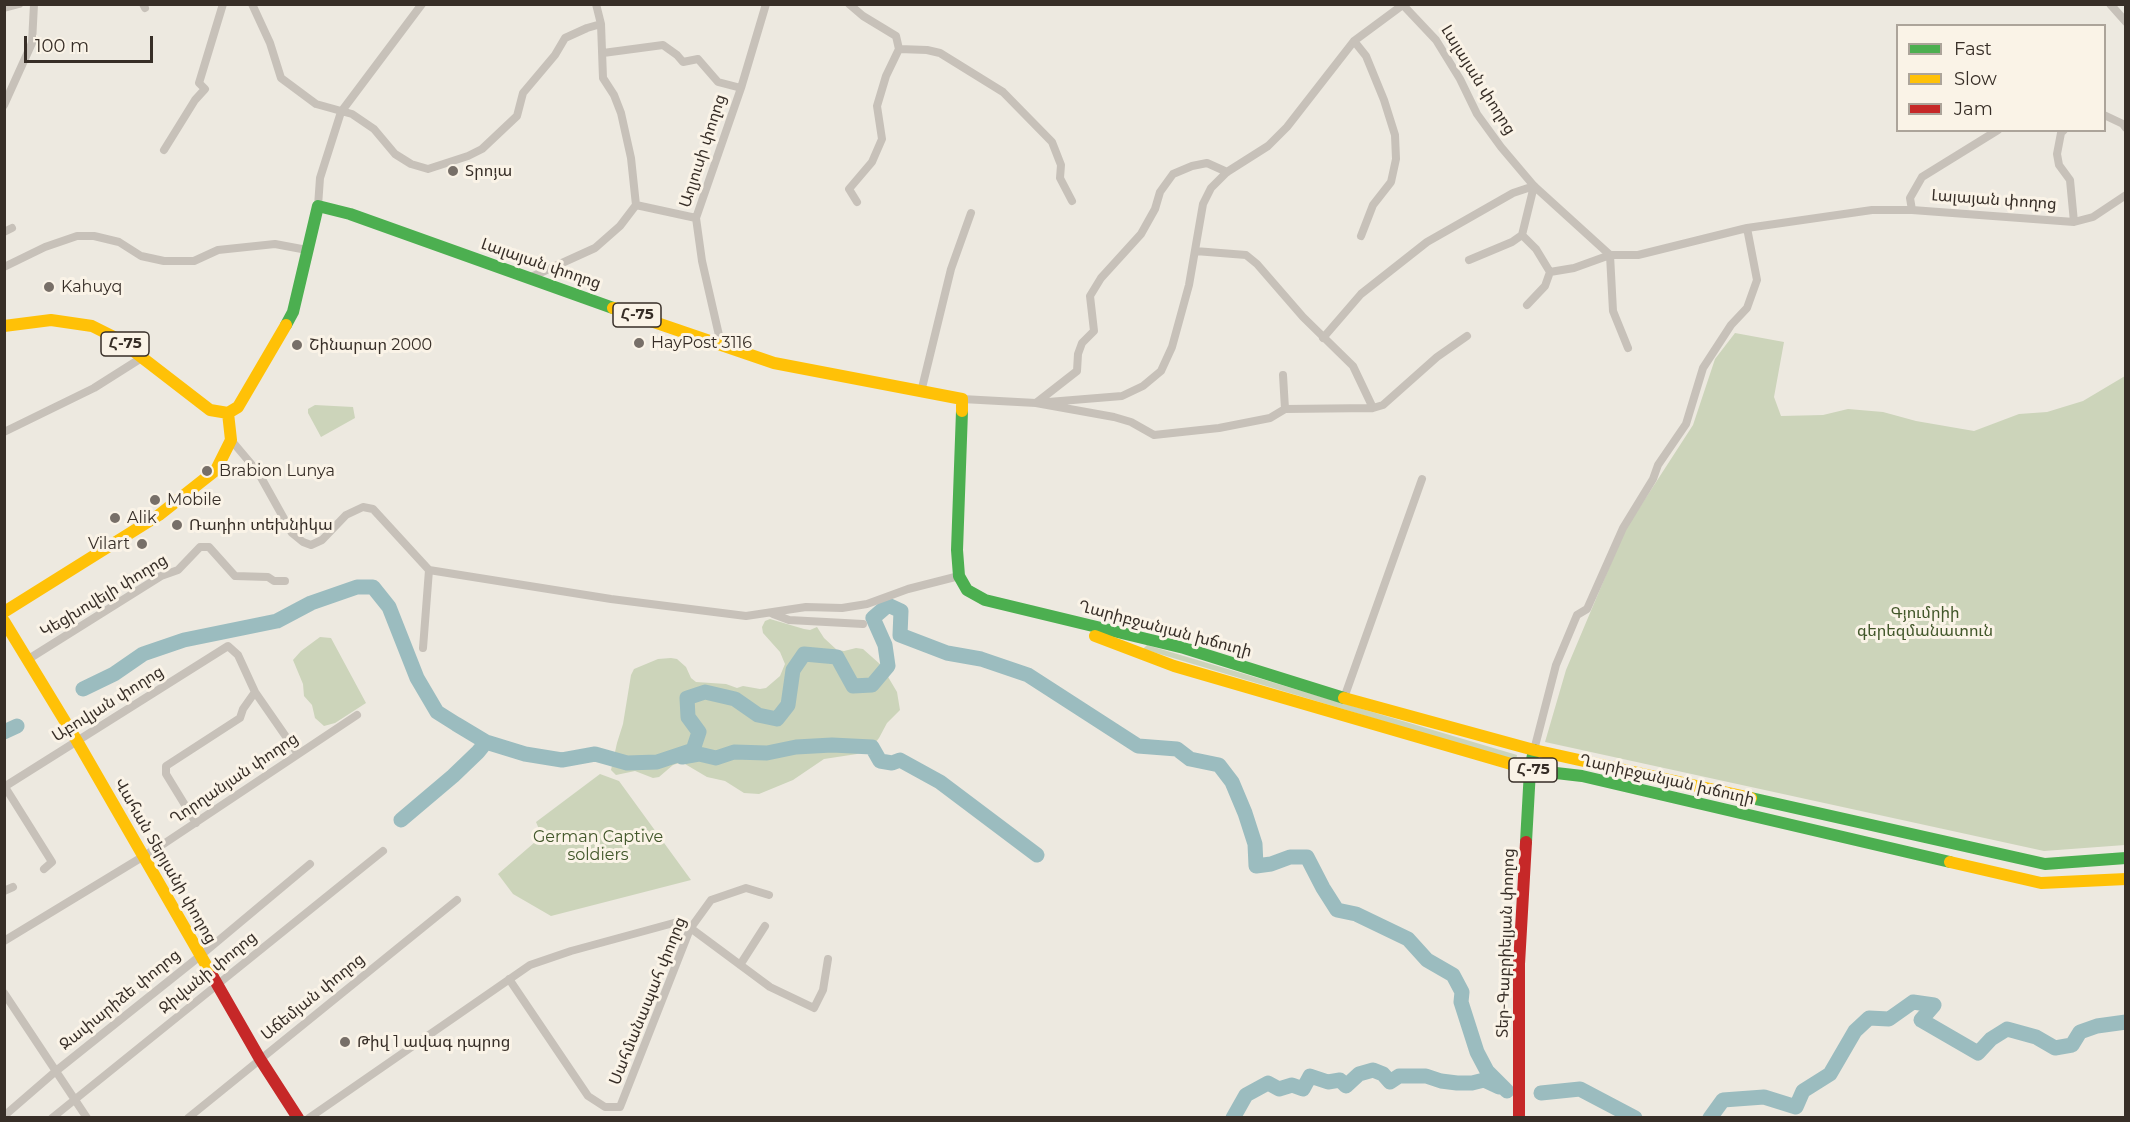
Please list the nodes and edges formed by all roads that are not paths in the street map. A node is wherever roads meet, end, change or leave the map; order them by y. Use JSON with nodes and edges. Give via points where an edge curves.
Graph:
{"nodes":[{"id":1,"x":19,"y":4,"type":"edge"},
{"id":2,"x":34,"y":4,"type":"edge"},
{"id":3,"x":223,"y":4,"type":"edge"},
{"id":4,"x":252,"y":4,"type":"edge"},
{"id":5,"x":422,"y":4,"type":"edge"},
{"id":6,"x":596,"y":4,"type":"edge"},
{"id":7,"x":766,"y":4,"type":"edge"},
{"id":8,"x":849,"y":4,"type":"edge"},
{"id":9,"x":2110,"y":4,"type":"edge"},
{"id":10,"x":1404,"y":5,"type":"edge"},
{"id":11,"x":4,"y":8,"type":"edge"},
{"id":12,"x":2126,"y":22,"type":"edge"},
{"id":13,"x":601,"y":24,"type":"junction"},
{"id":14,"x":1354,"y":41,"type":"junction"},
{"id":15,"x":899,"y":49,"type":"junction"},
{"id":16,"x":603,"y":53,"type":"junction"},
{"id":17,"x":741,"y":88,"type":"junction"},
{"id":18,"x":4,"y":105,"type":"edge"},
{"id":19,"x":341,"y":112,"type":"junction"},
{"id":20,"x":2106,"y":116,"type":"edge"},
{"id":21,"x":2125,"y":125,"type":"edge"},
{"id":22,"x":1995,"y":132,"type":"edge"},
{"id":23,"x":2062,"y":132,"type":"edge"},
{"id":24,"x":164,"y":150,"type":"dead end"},
{"id":25,"x":1227,"y":172,"type":"junction"},
{"id":26,"x":1534,"y":186,"type":"junction"},
{"id":27,"x":2126,"y":195,"type":"edge"},
{"id":28,"x":1072,"y":201,"type":"dead end"},
{"id":29,"x":857,"y":202,"type":"dead end"},
{"id":30,"x":636,"y":205,"type":"junction"},
{"id":31,"x":318,"y":206,"type":"junction"},
{"id":32,"x":1912,"y":210,"type":"junction"},
{"id":33,"x":971,"y":213,"type":"dead end"},
{"id":34,"x":696,"y":218,"type":"junction"},
{"id":35,"x":2074,"y":222,"type":"junction"},
{"id":36,"x":1747,"y":228,"type":"junction"},
{"id":37,"x":1522,"y":235,"type":"junction"},
{"id":38,"x":1361,"y":236,"type":"dead end"},
{"id":39,"x":308,"y":250,"type":"junction"},
{"id":40,"x":1195,"y":250,"type":"junction"},
{"id":41,"x":1610,"y":255,"type":"junction"},
{"id":42,"x":1469,"y":260,"type":"dead end"},
{"id":43,"x":4,"y":267,"type":"edge"},
{"id":44,"x":1550,"y":272,"type":"junction"},
{"id":45,"x":528,"y":279,"type":"junction"},
{"id":46,"x":1527,"y":305,"type":"dead end"},
{"id":47,"x":4,"y":326,"type":"edge"},
{"id":48,"x":1467,"y":336,"type":"dead end"},
{"id":49,"x":1323,"y":338,"type":"junction"},
{"id":50,"x":721,"y":345,"type":"junction"},
{"id":51,"x":1628,"y":348,"type":"dead end"},
{"id":52,"x":143,"y":357,"type":"junction"},
{"id":53,"x":1282,"y":375,"type":"dead end"},
{"id":54,"x":921,"y":392,"type":"junction"},
{"id":55,"x":962,"y":399,"type":"junction"},
{"id":56,"x":1036,"y":403,"type":"junction"},
{"id":57,"x":1373,"y":408,"type":"junction"},
{"id":58,"x":1285,"y":409,"type":"junction"},
{"id":59,"x":228,"y":413,"type":"junction"},
{"id":60,"x":4,"y":432,"type":"edge"},
{"id":61,"x":231,"y":440,"type":"junction"},
{"id":62,"x":1422,"y":479,"type":"dead end"},
{"id":63,"x":429,"y":570,"type":"junction"},
{"id":64,"x":959,"y":576,"type":"junction"},
{"id":65,"x":285,"y":581,"type":"dead end"},
{"id":66,"x":4,"y":612,"type":"edge"},
{"id":67,"x":772,"y":613,"type":"junction"},
{"id":68,"x":1038,"y":614,"type":"junction"},
{"id":69,"x":4,"y":621,"type":"edge"},
{"id":70,"x":863,"y":624,"type":"dead end"},
{"id":71,"x":423,"y":648,"type":"dead end"},
{"id":72,"x":27,"y":660,"type":"junction"},
{"id":73,"x":255,"y":692,"type":"junction"},
{"id":74,"x":1344,"y":698,"type":"junction"},
{"id":75,"x":357,"y":715,"type":"dead end"},
{"id":76,"x":77,"y":741,"type":"junction"},
{"id":77,"x":1534,"y":750,"type":"junction"},
{"id":78,"x":298,"y":754,"type":"junction"},
{"id":79,"x":1530,"y":770,"type":"junction"},
{"id":80,"x":5,"y":787,"type":"edge"},
{"id":81,"x":196,"y":823,"type":"junction"},
{"id":82,"x":383,"y":852,"type":"dead end"},
{"id":83,"x":144,"y":856,"type":"junction"},
{"id":84,"x":2126,"y":858,"type":"edge"},
{"id":85,"x":2041,"y":863,"type":"junction"},
{"id":86,"x":310,"y":864,"type":"dead end"},
{"id":87,"x":44,"y":869,"type":"dead end"},
{"id":88,"x":2126,"y":879,"type":"edge"},
{"id":89,"x":2041,"y":883,"type":"junction"},
{"id":90,"x":769,"y":895,"type":"dead end"},
{"id":91,"x":457,"y":900,"type":"dead end"},
{"id":92,"x":765,"y":926,"type":"dead end"},
{"id":93,"x":690,"y":929,"type":"junction"},
{"id":94,"x":4,"y":941,"type":"edge"},
{"id":95,"x":200,"y":956,"type":"junction"},
{"id":96,"x":828,"y":959,"type":"dead end"},
{"id":97,"x":740,"y":964,"type":"junction"},
{"id":98,"x":509,"y":979,"type":"junction"},
{"id":99,"x":217,"y":985,"type":"junction"},
{"id":100,"x":4,"y":993,"type":"edge"},
{"id":101,"x":260,"y":1059,"type":"junction"},
{"id":102,"x":56,"y":1071,"type":"junction"},
{"id":103,"x":75,"y":1099,"type":"junction"},
{"id":104,"x":4,"y":1116,"type":"edge"},
{"id":105,"x":52,"y":1118,"type":"edge"},
{"id":106,"x":87,"y":1118,"type":"edge"},
{"id":107,"x":188,"y":1118,"type":"edge"},
{"id":108,"x":298,"y":1118,"type":"edge"},
{"id":109,"x":309,"y":1118,"type":"edge"},
{"id":110,"x":1519,"y":1118,"type":"edge"}],
"edges":[{"from":1,"to":11,"type":"street"},
{"from":2,"to":18,"type":"street","via":[[32,44]]},
{"from":3,"to":24,"type":"street","via":[[199,83],[205,89]]},
{"from":4,"to":19,"type":"street","via":[[281,78],[316,104]]},
{"from":5,"to":19,"type":"street"},
{"from":6,"to":13,"type":"street"},
{"from":7,"to":17,"type":"street","name":"Աղյուսի փողոց"},
{"from":8,"to":15,"type":"street","via":[[896,36]]},
{"from":9,"to":12,"type":"street"},
{"from":10,"to":14,"type":"street","name":"Լալայան փողոց"},
{"from":10,"to":26,"type":"street","name":"Լալայան փողոց","via":[[1436,40],[1478,114]]},
{"from":13,"to":16,"type":"street"},
{"from":13,"to":19,"type":"street","via":[[565,38],[523,93],[517,116],[482,149],[468,156],[428,169],[411,164],[395,154],[374,129],[352,114]]},
{"from":14,"to":25,"type":"street","name":"Լալայան փողոց","via":[[1287,128],[1268,146]]},
{"from":14,"to":38,"type":"street","via":[[1366,56],[1384,100],[1395,135],[1396,159],[1391,182],[1372,205]]},
{"from":15,"to":28,"type":"street","via":[[940,53],[1003,92],[1052,142],[1061,165],[1060,178]]},
{"from":15,"to":29,"type":"street","via":[[877,106],[882,139],[872,162],[849,189]]},
{"from":16,"to":17,"type":"street","via":[[663,45],[683,62],[698,59],[718,81]]},
{"from":16,"to":30,"type":"street","via":[[603,78],[621,113]]},
{"from":17,"to":34,"type":"street","name":"Աղյուսի փողոց"},
{"from":19,"to":31,"type":"street","via":[[320,178]]},
{"from":20,"to":21,"type":"street"},
{"from":22,"to":32,"type":"street","name":"Լալայան փողոց","via":[[1922,177],[1910,198]]},
{"from":23,"to":35,"type":"street","name":"Լալայան փողոց","via":[[2057,154],[2059,165],[2070,180]]},
{"from":25,"to":40,"type":"street","name":"Լալայան փողոց","via":[[1211,188],[1203,204]]},
{"from":25,"to":56,"type":"street","via":[[1208,163],[1173,174],[1141,234],[1090,296],[1094,331],[1082,343],[1077,371]]},
{"from":26,"to":37,"type":"street"},
{"from":26,"to":41,"type":"street","name":"Լալայան փողոց"},
{"from":26,"to":49,"type":"street","via":[[1513,193],[1427,242],[1361,294]]},
{"from":27,"to":35,"type":"street","name":"Լալայան փողոց","via":[[2093,217]]},
{"from":30,"to":34,"type":"street"},
{"from":30,"to":45,"type":"street","via":[[595,248]]},
{"from":31,"to":39,"type":"main road"},
{"from":31,"to":45,"type":"main road","name":"Լալայան փողոց","number":"Հ-75"},
{"from":32,"to":35,"type":"street","name":"Լալայան փողոց"},
{"from":32,"to":36,"type":"street","name":"Լալայան փողոց","via":[[1872,210]]},
{"from":33,"to":54,"type":"street","via":[[951,269]]},
{"from":34,"to":50,"type":"street","name":"Աղյուսի փողոց"},
{"from":36,"to":41,"type":"street","name":"Լալայան փողոց","via":[[1638,255]]},
{"from":36,"to":77,"type":"street","via":[[1756,280],[1747,308],[1703,368],[1686,424],[1623,528],[1587,609],[1576,615],[1556,666]]},
{"from":37,"to":42,"type":"street"},
{"from":37,"to":44,"type":"street"},
{"from":39,"to":43,"type":"street","via":[[275,244],[218,250],[194,261],[164,261],[141,256],[118,242],[77,236]]},
{"from":39,"to":59,"type":"main road","via":[[293,312],[238,407]]},
{"from":40,"to":49,"type":"street","via":[[1246,255]]},
{"from":40,"to":56,"type":"street","name":"Լալայան փողոց","via":[[1172,347],[1161,371],[1122,396]]},
{"from":41,"to":44,"type":"street"},
{"from":41,"to":51,"type":"street","via":[[1613,311]]},
{"from":44,"to":46,"type":"street","via":[[1545,286]]},
{"from":45,"to":50,"type":"main road","name":"Լալայան փողոց","number":"Հ-75"},
{"from":47,"to":52,"type":"main road","number":"Հ-75","via":[[51,320],[92,326]]},
{"from":48,"to":57,"type":"street","via":[[1383,405]]},
{"from":49,"to":57,"type":"street","via":[[1353,366]]},
{"from":50,"to":54,"type":"main road","name":"Լալայան փողոց","number":"Հ-75","via":[[774,363]]},
{"from":52,"to":59,"type":"main road","number":"Հ-75","via":[[210,410]]},
{"from":52,"to":60,"type":"street","via":[[94,388]]},
{"from":53,"to":58,"type":"street"},
{"from":54,"to":55,"type":"main road","name":"Լալայան փողոց","number":"Հ-75"},
{"from":55,"to":56,"type":"street","name":"Լալայան փողոց"},
{"from":55,"to":64,"type":"main road"},
{"from":56,"to":58,"type":"street","name":"Լալայան փողոց","via":[[1114,417],[1154,435],[1270,418]]},
{"from":57,"to":58,"type":"street","name":"Լալայան փողոց"},
{"from":59,"to":61,"type":"main road"},
{"from":61,"to":63,"type":"street","via":[[258,472],[292,533],[303,542],[310,545],[322,540],[346,515],[363,507],[373,509]]},
{"from":61,"to":66,"type":"main road","via":[[216,470],[159,515]]},
{"from":62,"to":74,"type":"street"},
{"from":63,"to":67,"type":"street","via":[[746,616]]},
{"from":63,"to":71,"type":"street"},
{"from":64,"to":67,"type":"street","via":[[867,604]]},
{"from":64,"to":68,"type":"main road","name":"Ղարիբջանյան խճուղի","number":"Հ-75","via":[[967,590],[985,600]]},
{"from":65,"to":72,"type":"street","name":"Կեցխովելի փողոց","via":[[235,576],[209,547],[200,547],[178,570],[161,576]]},
{"from":67,"to":70,"type":"street","via":[[789,620]]},
{"from":68,"to":74,"type":"main road","name":"Ղարիբջանյան խճուղի","number":"Հ-75","via":[[1184,648]]},
{"from":68,"to":79,"type":"main road","name":"Ղարիբջանյան խճուղի","number":"Հ-75","via":[[1174,666]]},
{"from":69,"to":72,"type":"main road","name":"Վահան Տերյանի փողոց"},
{"from":72,"to":76,"type":"main road","name":"Վահան Տերյանի փողոց"},
{"from":73,"to":76,"type":"street","name":"Աբովյան փողոց","via":[[238,655],[228,646]]},
{"from":73,"to":78,"type":"street"},
{"from":73,"to":81,"type":"street","via":[[240,718],[165,766]]},
{"from":74,"to":77,"type":"main road","name":"Ղարիբջանյան խճուղի","number":"Հ-75"},
{"from":75,"to":78,"type":"street","name":"Ղորղանյան փողոց"},
{"from":76,"to":80,"type":"street","name":"Աբովյան փողոց"},
{"from":76,"to":83,"type":"main road","name":"Վահան Տերյանի փողոց"},
{"from":77,"to":79,"type":"main road","name":"Տեր-Գաբրիելյան փողոց"},
{"from":77,"to":85,"type":"main road","name":"Ղարիբջանյան խճուղի","number":"Հ-75"},
{"from":78,"to":81,"type":"street","name":"Ղորղանյան փողոց"},
{"from":79,"to":89,"type":"main road","name":"Ղարիբջանյան խճուղի","number":"Հ-75","via":[[1582,776]]},
{"from":79,"to":110,"type":"main road","name":"Տեր-Գաբրիելյան փողոց","via":[[1519,964]]},
{"from":80,"to":87,"type":"street","via":[[52,862]]},
{"from":81,"to":83,"type":"street","name":"Ղորղանյան փողոց"},
{"from":82,"to":99,"type":"street","name":"Ջիվանի փողոց"},
{"from":83,"to":94,"type":"street","name":"Ղորղանյան փողոց"},
{"from":83,"to":95,"type":"main road","name":"Վահան Տերյանի փողոց"},
{"from":84,"to":85,"type":"main road","name":"Ղարիբջանյան խճուղի","number":"Հ-75"},
{"from":85,"to":89,"type":"main road"},
{"from":86,"to":95,"type":"street","name":"Ջափարիձե փողոց"},
{"from":88,"to":89,"type":"main road","name":"Ղարիբջանյան խճուղի","number":"Հ-75"},
{"from":90,"to":93,"type":"street","name":"Սահմանապահ փողոց","via":[[746,888],[711,900]]},
{"from":91,"to":101,"type":"street","name":"Աճեմյան փողոց"},
{"from":92,"to":97,"type":"street"},
{"from":93,"to":97,"type":"street"},
{"from":93,"to":98,"type":"street","via":[[681,921],[627,935],[530,965]]},
{"from":93,"to":98,"type":"street","name":"Սահմանապահ փողոց","via":[[620,1107],[605,1107],[588,1096]]},
{"from":95,"to":99,"type":"main road","name":"Վահան Տերյանի փողոց"},
{"from":95,"to":102,"type":"street","name":"Ջափարիձե փողոց"},
{"from":96,"to":97,"type":"street","via":[[823,990],[814,1008],[770,987]]},
{"from":98,"to":109,"type":"street"},
{"from":99,"to":101,"type":"main road","name":"Վահան Տերյանի փողոց"},
{"from":99,"to":103,"type":"street","name":"Ջիվանի փողոց"},
{"from":100,"to":102,"type":"street"},
{"from":101,"to":107,"type":"street","name":"Աճեմյան փողոց"},
{"from":101,"to":108,"type":"main road","name":"Վահան Տերյանի փողոց"},
{"from":102,"to":103,"type":"street"},
{"from":102,"to":104,"type":"street","name":"Ջափարիձե փողոց"},
{"from":103,"to":105,"type":"street","name":"Ջիվանի փողոց"},
{"from":103,"to":106,"type":"street"}]}
